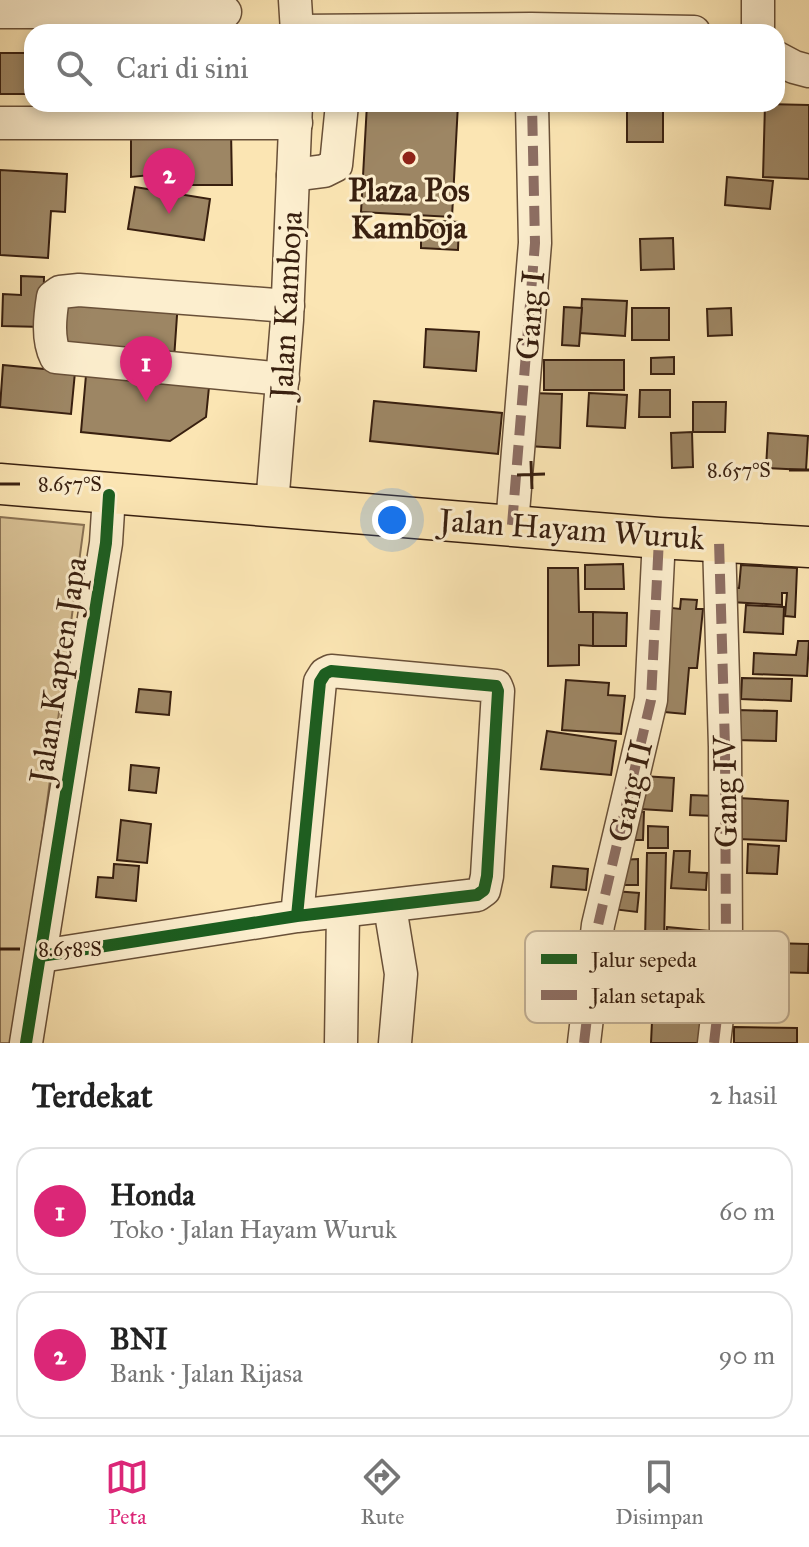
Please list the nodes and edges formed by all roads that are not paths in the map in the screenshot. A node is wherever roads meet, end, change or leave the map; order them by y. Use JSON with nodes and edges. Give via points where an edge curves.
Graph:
{"nodes":[{"id":1,"x":758,"y":0,"type":"edge"},
{"id":2,"x":0,"y":12,"type":"edge"},
{"id":3,"x":225,"y":12,"type":"dead end"},
{"id":4,"x":41,"y":15,"type":"edge"},
{"id":5,"x":296,"y":21,"type":"edge"},
{"id":6,"x":335,"y":24,"type":"edge"},
{"id":7,"x":758,"y":24,"type":"edge"},
{"id":8,"x":785,"y":62,"type":"edge"},
{"id":9,"x":809,"y":71,"type":"edge"},
{"id":10,"x":341,"y":112,"type":"edge"},
{"id":11,"x":532,"y":112,"type":"edge"},
{"id":12,"x":296,"y":113,"type":"edge"},
{"id":13,"x":39,"y":114,"type":"edge"},
{"id":14,"x":0,"y":123,"type":"edge"},
{"id":15,"x":293,"y":175,"type":"junction"},
{"id":16,"x":288,"y":306,"type":"junction"},
{"id":17,"x":283,"y":379,"type":"junction"},
{"id":18,"x":0,"y":484,"type":"edge"},
{"id":19,"x":109,"y":495,"type":"junction"},
{"id":20,"x":272,"y":505,"type":"junction"},
{"id":21,"x":512,"y":525,"type":"junction"},
{"id":22,"x":659,"y":538,"type":"junction"},
{"id":23,"x":719,"y":541,"type":"junction"},
{"id":24,"x":809,"y":547,"type":"edge"},
{"id":25,"x":390,"y":907,"type":"junction"},
{"id":26,"x":343,"y":912,"type":"junction"},
{"id":27,"x":297,"y":916,"type":"junction"},
{"id":28,"x":597,"y":931,"type":"edge"},
{"id":29,"x":726,"y":931,"type":"edge"},
{"id":30,"x":41,"y":956,"type":"junction"},
{"id":31,"x":586,"y":1023,"type":"edge"},
{"id":32,"x":716,"y":1023,"type":"edge"},
{"id":33,"x":26,"y":1043,"type":"edge"},
{"id":34,"x":341,"y":1043,"type":"edge"},
{"id":35,"x":395,"y":1043,"type":"edge"},
{"id":36,"x":584,"y":1043,"type":"edge"},
{"id":37,"x":714,"y":1043,"type":"edge"}],
"edges":[{"from":1,"to":7,"type":"street"},
{"from":2,"to":4,"type":"street"},
{"from":3,"to":4,"type":"street"},
{"from":5,"to":6,"type":"street"},
{"from":8,"to":9,"type":"street"},
{"from":10,"to":15,"type":"street","via":[[336,165]]},
{"from":11,"to":21,"type":"street","name":"Gang I","via":[[535,243]]},
{"from":12,"to":13,"type":"street"},
{"from":12,"to":15,"type":"street","name":"Jalan Kamboja"},
{"from":13,"to":14,"type":"street"},
{"from":15,"to":16,"type":"street","name":"Jalan Kamboja"},
{"from":16,"to":17,"type":"street","name":"Jalan Kamboja"},
{"from":16,"to":17,"type":"street","via":[[79,290],[60,292],[52,305],[56,357]]},
{"from":17,"to":20,"type":"street","name":"Jalan Kamboja"},
{"from":18,"to":19,"type":"main road","name":"Jalan Hayam Wuruk"},
{"from":19,"to":20,"type":"main road","name":"Jalan Hayam Wuruk"},
{"from":19,"to":30,"type":"street","name":"Jalan Kapten Japa","via":[[106,543]]},
{"from":20,"to":21,"type":"main road","name":"Jalan Hayam Wuruk"},
{"from":21,"to":22,"type":"main road","name":"Jalan Hayam Wuruk"},
{"from":22,"to":23,"type":"main road","name":"Jalan Hayam Wuruk"},
{"from":22,"to":28,"type":"street","name":"Gang II","via":[[651,700]]},
{"from":23,"to":24,"type":"main road","name":"Jalan Hayam Wuruk"},
{"from":23,"to":29,"type":"street","name":"Gang IV"},
{"from":25,"to":26,"type":"street"},
{"from":25,"to":27,"type":"street","via":[[469,897],[484,890],[498,691],[492,684],[325,674],[320,682]]},
{"from":25,"to":35,"type":"street","via":[[401,974]]},
{"from":26,"to":27,"type":"street"},
{"from":26,"to":34,"type":"street"},
{"from":27,"to":30,"type":"street"},
{"from":30,"to":33,"type":"street","name":"Jalan Kapten Japa"},
{"from":31,"to":36,"type":"street","name":"Gang II"},
{"from":32,"to":37,"type":"street","name":"Gang IV"}]}
